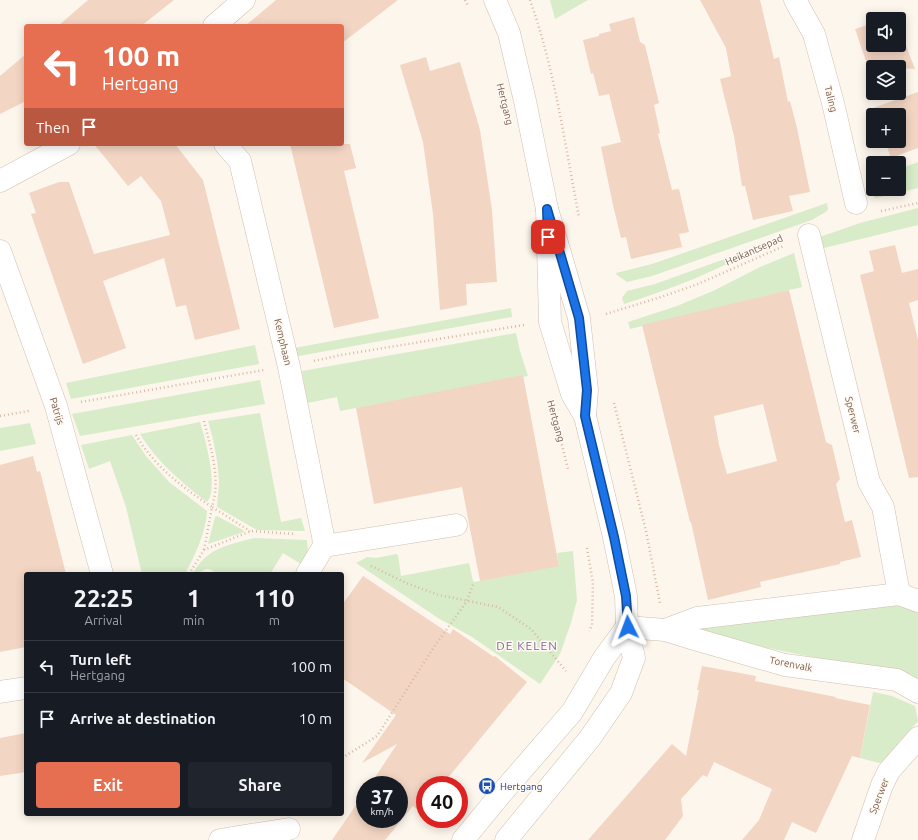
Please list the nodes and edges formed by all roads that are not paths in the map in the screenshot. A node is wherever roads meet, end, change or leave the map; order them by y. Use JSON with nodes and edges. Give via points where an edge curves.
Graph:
{"nodes":[{"id":1,"x":244,"y":0,"type":"edge"},
{"id":2,"x":495,"y":0,"type":"edge"},
{"id":3,"x":795,"y":0,"type":"edge"},
{"id":4,"x":216,"y":24,"type":"edge"},
{"id":5,"x":64,"y":146,"type":"edge"},
{"id":6,"x":227,"y":146,"type":"edge"},
{"id":7,"x":0,"y":181,"type":"edge"},
{"id":8,"x":865,"y":208,"type":"road end"},
{"id":9,"x":547,"y":209,"type":"junction"},
{"id":10,"x":809,"y":235,"type":"road end"},
{"id":11,"x":0,"y":251,"type":"edge"},
{"id":12,"x":585,"y":416,"type":"junction"},
{"id":13,"x":456,"y":525,"type":"dead end"},
{"id":14,"x":324,"y":541,"type":"junction"},
{"id":15,"x":101,"y":572,"type":"edge"},
{"id":16,"x":308,"y":572,"type":"edge"},
{"id":17,"x":908,"y":598,"type":"edge"},
{"id":18,"x":628,"y":627,"type":"junction"},
{"id":19,"x":665,"y":630,"type":"junction"},
{"id":20,"x":24,"y":688,"type":"edge"},
{"id":21,"x":0,"y":692,"type":"edge"},
{"id":22,"x":918,"y":692,"type":"edge"},
{"id":23,"x":918,"y":738,"type":"edge"},
{"id":24,"x":289,"y":829,"type":"dead end"},
{"id":25,"x":220,"y":840,"type":"edge"},
{"id":26,"x":463,"y":840,"type":"edge"},
{"id":27,"x":506,"y":840,"type":"edge"},
{"id":28,"x":863,"y":840,"type":"edge"}],
"edges":[{"from":1,"to":4,"type":"street"},
{"from":2,"to":9,"type":"street","name":"Hertgang","via":[[509,33]]},
{"from":3,"to":8,"type":"street","name":"Taling","via":[[814,34],[832,104]]},
{"from":5,"to":7,"type":"street"},
{"from":6,"to":14,"type":"street","name":"Kemphaan","via":[[240,161],[288,366]]},
{"from":9,"to":12,"type":"street","name":"Hertgang","via":[[579,318],[587,390]]},
{"from":9,"to":12,"type":"street","name":"Hertgang","via":[[550,322],[572,394]]},
{"from":10,"to":17,"type":"street","name":"Sperwer","via":[[869,482],[883,507]]},
{"from":11,"to":15,"type":"street","name":"Patrijs","via":[[56,406]]},
{"from":12,"to":18,"type":"street","name":"Hertgang","via":[[614,537],[626,596]]},
{"from":13,"to":14,"type":"street"},
{"from":14,"to":16,"type":"street"},
{"from":17,"to":19,"type":"street","name":"Torenvalk","via":[[697,618]]},
{"from":18,"to":19,"type":"street","name":"Torenvalk"},
{"from":18,"to":26,"type":"street","via":[[604,658],[572,712]]},
{"from":18,"to":27,"type":"street","name":"Hertgang","via":[[634,658],[621,693],[590,738]]},
{"from":19,"to":22,"type":"street","name":"Torenvalk","via":[[785,665],[897,680]]},
{"from":20,"to":21,"type":"street"},
{"from":23,"to":28,"type":"street","name":"Sperwer","via":[[889,771]]},
{"from":24,"to":25,"type":"street"}]}
